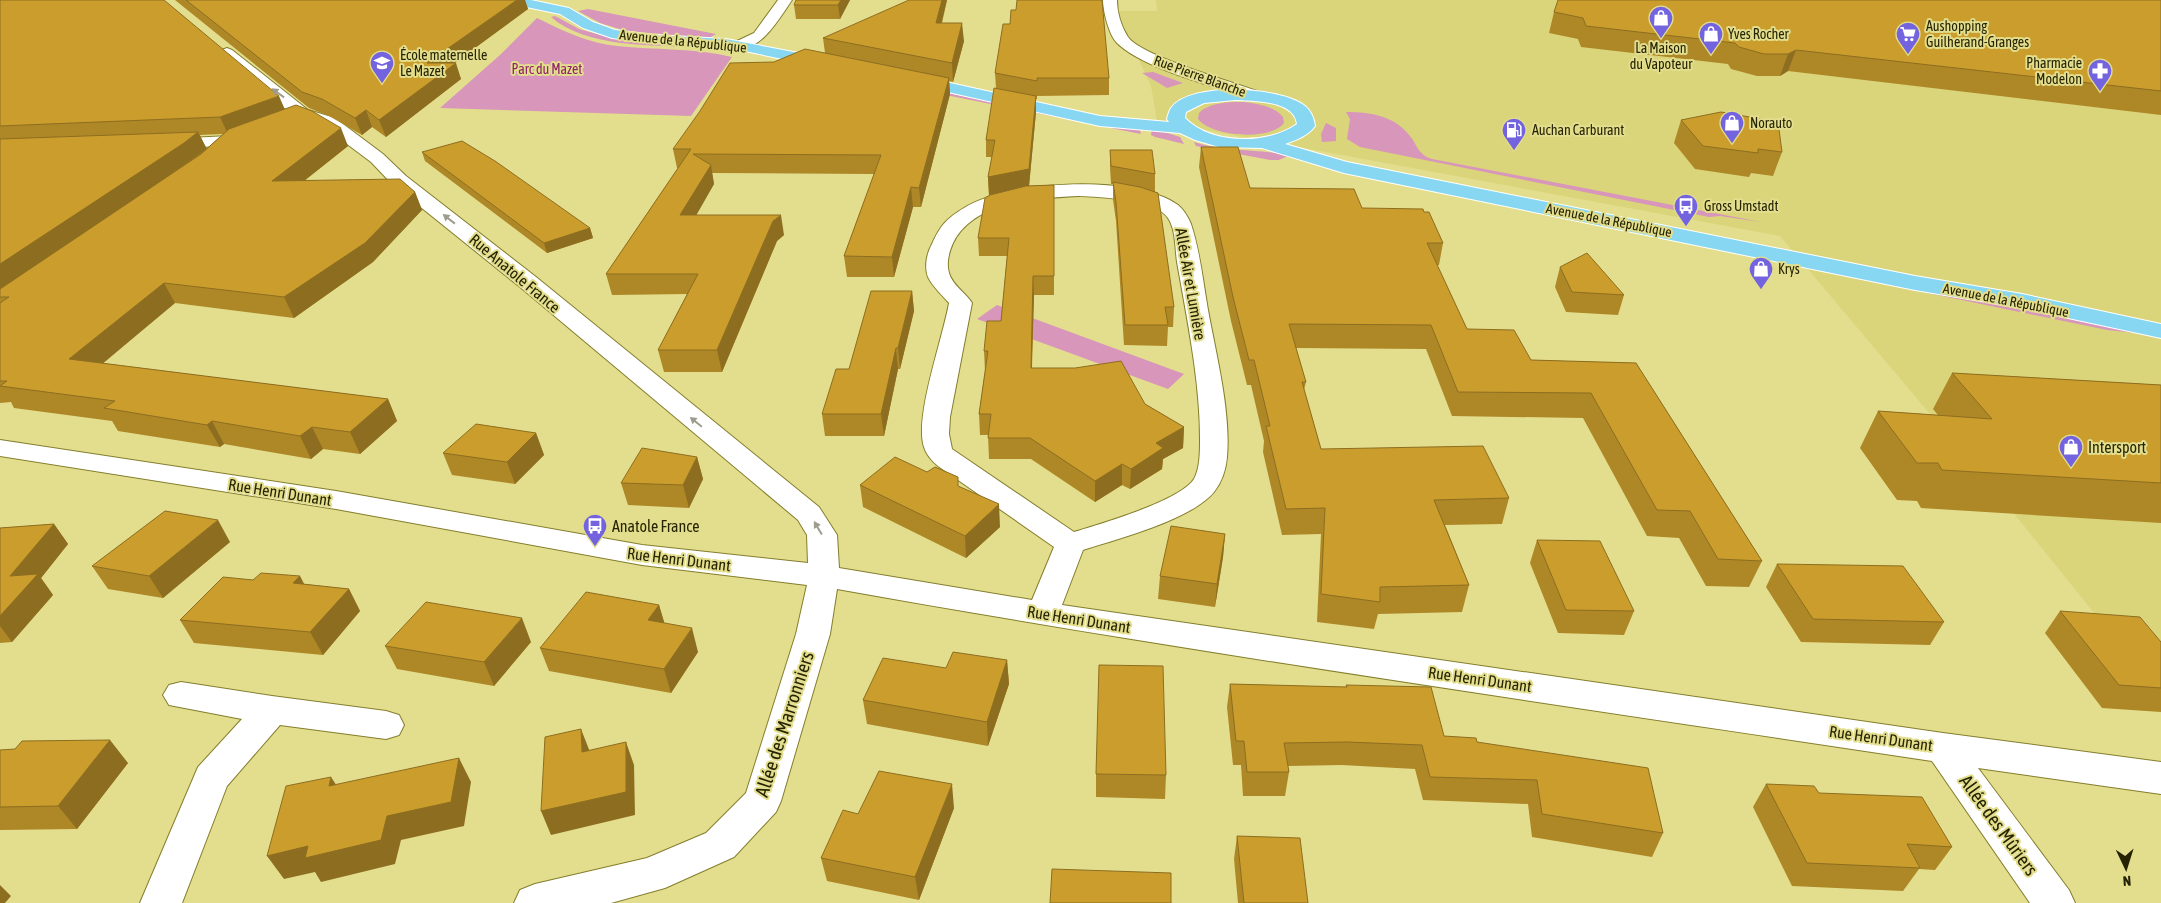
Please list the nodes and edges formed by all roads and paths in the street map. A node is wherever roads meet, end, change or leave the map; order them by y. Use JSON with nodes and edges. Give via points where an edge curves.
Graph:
{"nodes":[{"id":1,"x":512,"y":0,"type":"edge"},
{"id":2,"x":785,"y":0,"type":"edge"},
{"id":3,"x":1110,"y":6,"type":"edge"},
{"id":4,"x":212,"y":41,"type":"edge"},
{"id":5,"x":740,"y":45,"type":"junction"},
{"id":6,"x":1146,"y":57,"type":"junction"},
{"id":7,"x":836,"y":65,"type":"edge"},
{"id":8,"x":900,"y":78,"type":"edge"},
{"id":9,"x":1254,"y":96,"type":"junction"},
{"id":10,"x":1201,"y":98,"type":"junction"},
{"id":11,"x":1034,"y":104,"type":"junction"},
{"id":12,"x":1181,"y":106,"type":"junction"},
{"id":13,"x":302,"y":114,"type":"junction"},
{"id":14,"x":282,"y":122,"type":"edge"},
{"id":15,"x":1183,"y":128,"type":"junction"},
{"id":16,"x":1302,"y":131,"type":"junction"},
{"id":17,"x":1264,"y":143,"type":"junction"},
{"id":18,"x":148,"y":144,"type":"edge"},
{"id":19,"x":208,"y":160,"type":"edge"},
{"id":20,"x":2161,"y":318,"type":"edge"},
{"id":21,"x":2161,"y":332,"type":"edge"},
{"id":22,"x":0,"y":448,"type":"edge"},
{"id":23,"x":1070,"y":544,"type":"junction"},
{"id":24,"x":824,"y":576,"type":"junction"},
{"id":25,"x":1043,"y":613,"type":"junction"},
{"id":26,"x":181,"y":696,"type":"dead end"},
{"id":27,"x":272,"y":710,"type":"junction"},
{"id":28,"x":386,"y":725,"type":"dead end"},
{"id":29,"x":1943,"y":748,"type":"junction"},
{"id":30,"x":2161,"y":778,"type":"edge"},
{"id":31,"x":161,"y":903,"type":"edge"},
{"id":32,"x":535,"y":903,"type":"edge"},
{"id":33,"x":2054,"y":903,"type":"edge"}],
"edges":[{"from":1,"to":5,"type":"main road","name":"Avenue de la République","via":[[564,11],[612,34]]},
{"from":2,"to":5,"type":"street","via":[[759,36]]},
{"from":3,"to":6,"type":"street","name":"Rue Pierre Blanche","via":[[1122,40]]},
{"from":13,"to":4,"type":"street","name":"Rue Anatole France","one_way":true},
{"from":5,"to":7,"type":"main road","name":"Avenue de la République"},
{"from":6,"to":9,"type":"street","name":"Rue Pierre Blanche"},
{"from":6,"to":10,"type":"street","name":"Rue Pierre Blanche","via":[[1156,67],[1191,82]]},
{"from":8,"to":11,"type":"main road"},
{"from":9,"to":10,"type":"main road"},
{"from":9,"to":16,"type":"main road","via":[[1298,109],[1307,120]]},
{"from":10,"to":12,"type":"main road"},
{"from":11,"to":12,"type":"main road","via":[[1121,114]]},
{"from":11,"to":15,"type":"main road","via":[[1100,121]]},
{"from":12,"to":15,"type":"main road","via":[[1176,115]]},
{"from":13,"to":14,"type":"street"},
{"from":24,"to":13,"type":"street","name":"Rue Anatole France","one_way":true,"via":[[822,535],[809,514],[399,180],[377,158],[329,122]]},
{"from":15,"to":17,"type":"main road","via":[[1211,139]]},
{"from":16,"to":17,"type":"main road"},
{"from":16,"to":20,"type":"main road","name":"Avenue de la République","via":[[1318,147],[1352,161],[1910,272]]},
{"from":17,"to":21,"type":"main road","name":"Avenue de la République","via":[[1344,167],[1915,283],[2022,301]]},
{"from":18,"to":19,"type":"street","via":[[239,138]]},
{"from":22,"to":24,"type":"street","name":"Rue Henri Dunant","via":[[336,500],[642,555]]},
{"from":23,"to":23,"type":"street","name":"Allée Air et Lumière","via":[[1188,500],[1204,486],[1212,467],[1214,447],[1212,409],[1180,219],[1167,206],[1154,201],[1103,191],[1050,191],[981,206],[956,219],[940,244],[938,256],[938,273],[961,303],[935,422],[937,448],[952,463]]},
{"from":23,"to":25,"type":"street"},
{"from":24,"to":25,"type":"street","name":"Rue Henri Dunant"},
{"from":24,"to":32,"type":"street","name":"Allée des Marronniers","via":[[813,634],[762,802],[720,845],[651,875]]},
{"from":25,"to":29,"type":"street","name":"Rue Henri Dunant"},
{"from":26,"to":27,"type":"street"},
{"from":27,"to":28,"type":"street"},
{"from":27,"to":31,"type":"street","via":[[210,778]]},
{"from":29,"to":30,"type":"street","name":"Rue Henri Dunant"},
{"from":29,"to":33,"type":"street","name":"Allée des Mûriers"}]}
